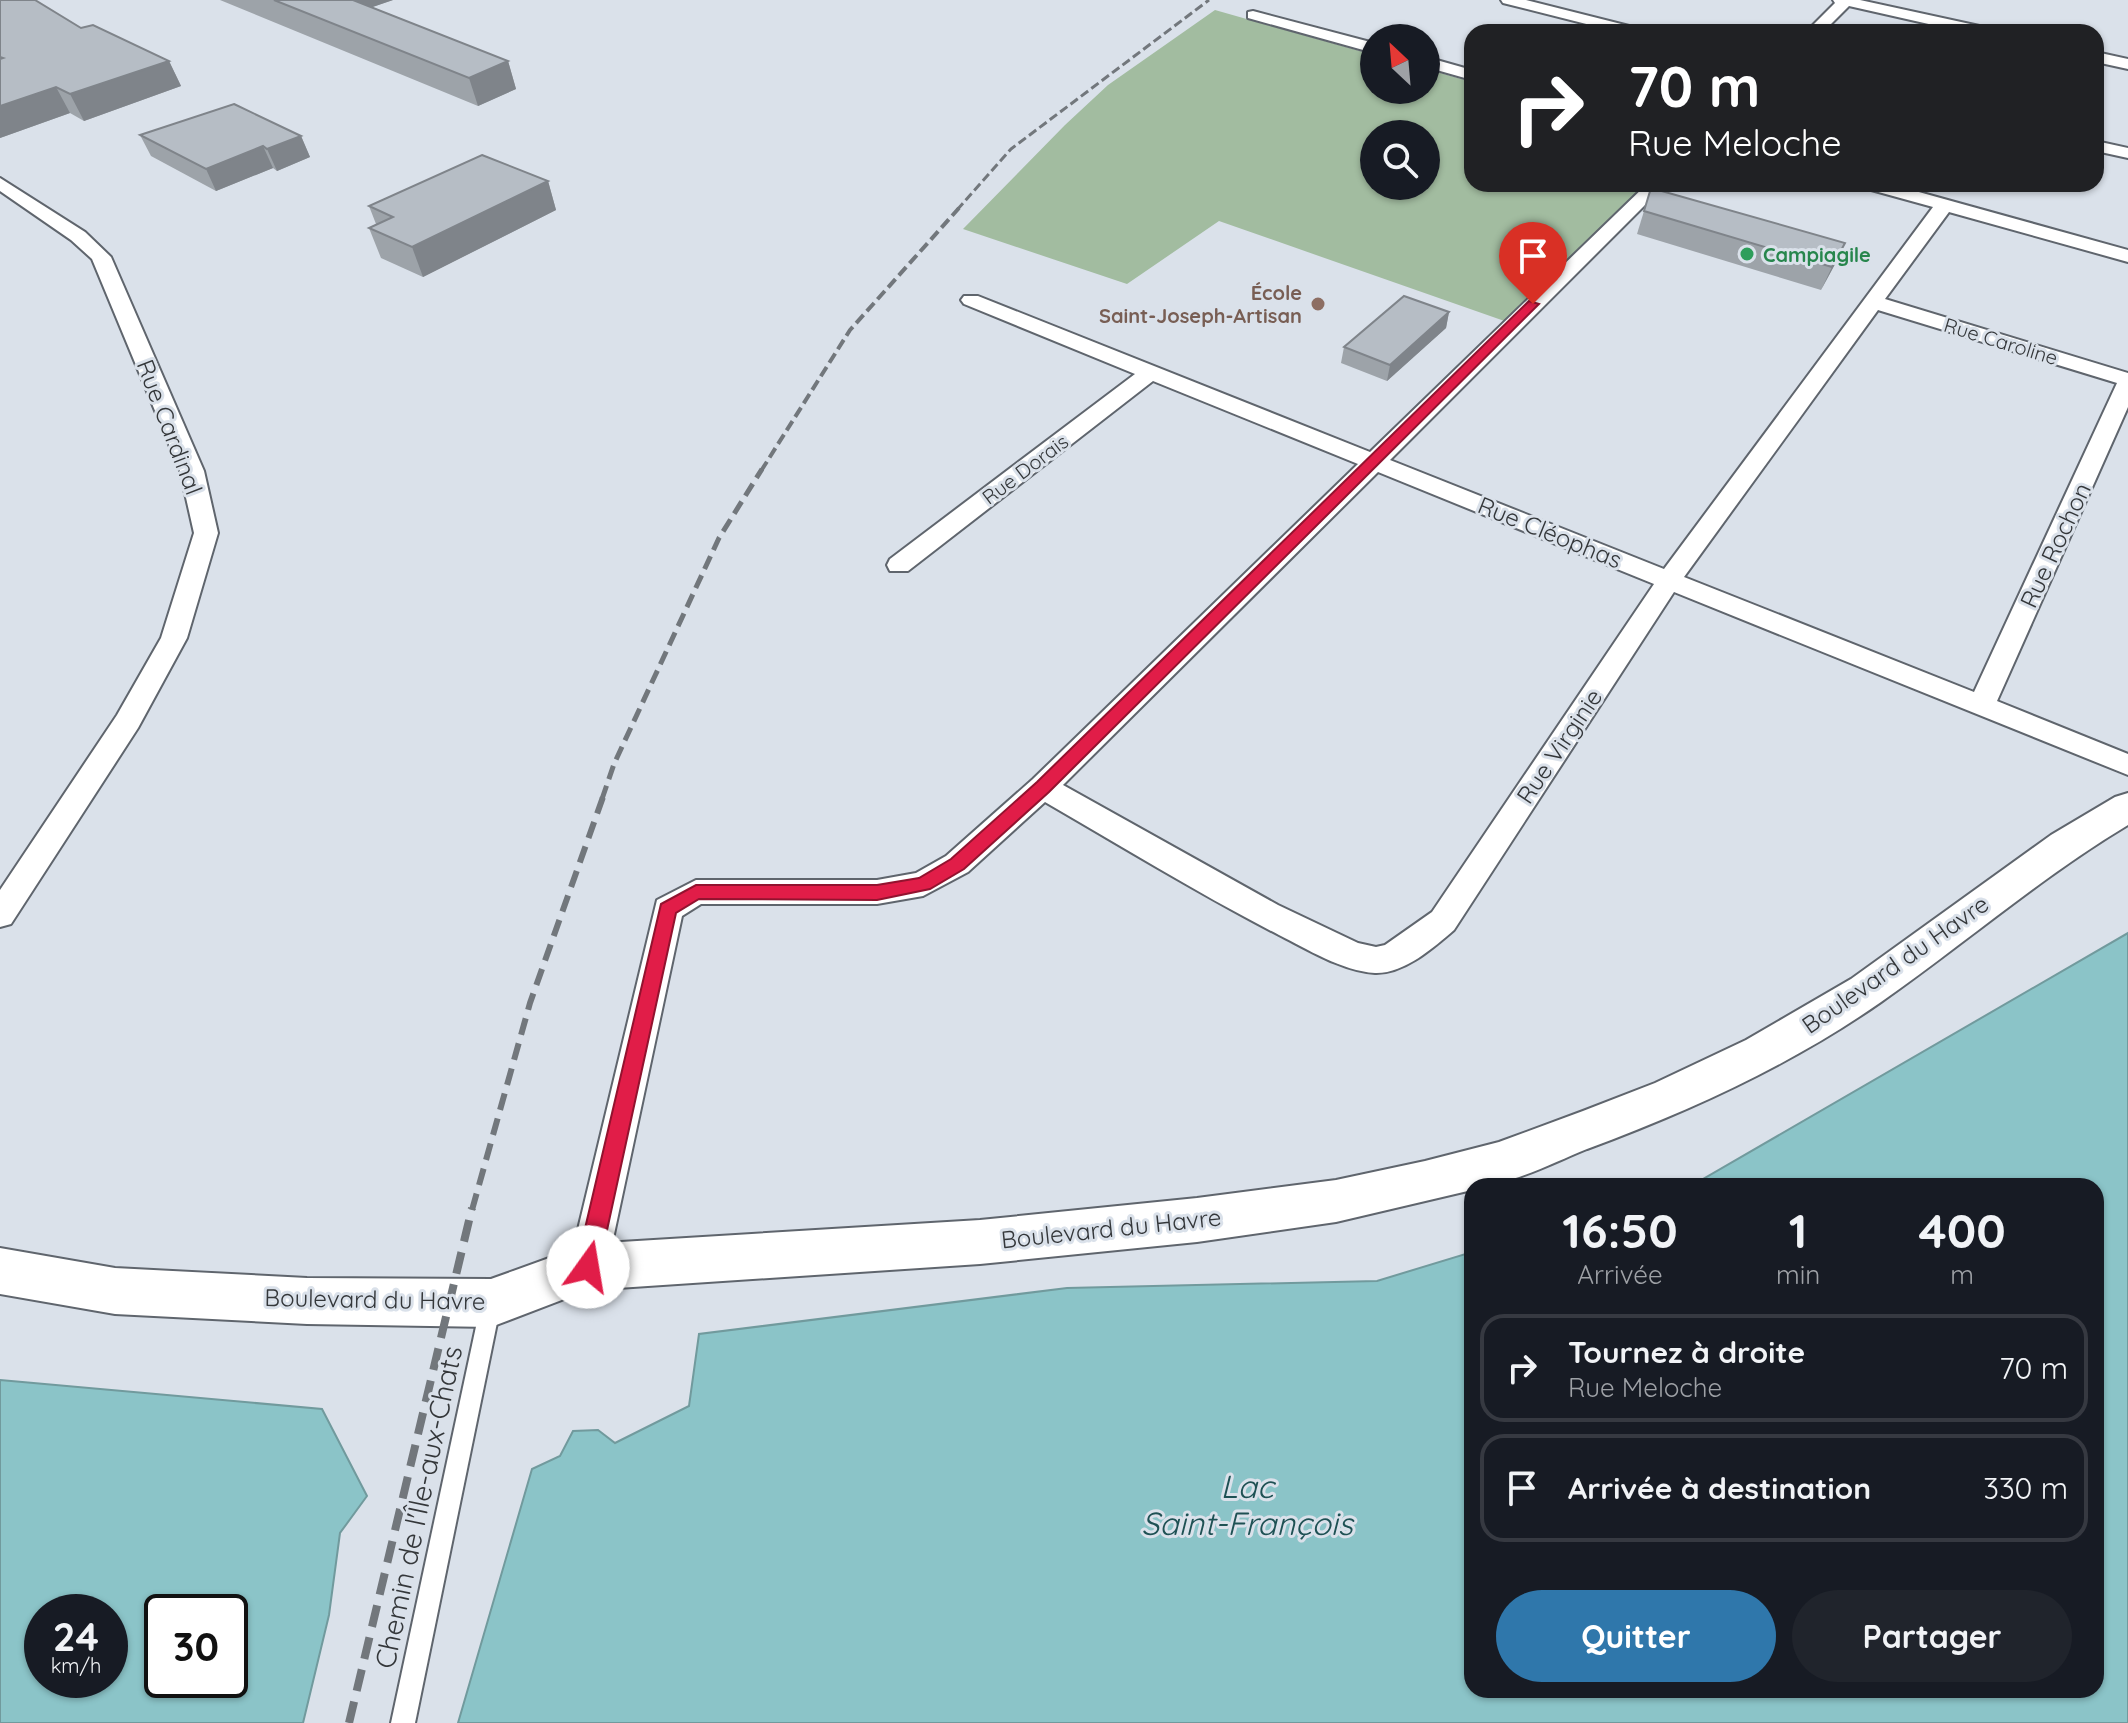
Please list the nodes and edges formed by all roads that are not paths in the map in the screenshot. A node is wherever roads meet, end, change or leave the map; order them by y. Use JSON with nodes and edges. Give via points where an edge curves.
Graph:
{"nodes":[{"id":1,"x":1508,"y":0,"type":"edge"},
{"id":2,"x":1844,"y":0,"type":"edge"},
{"id":3,"x":1253,"y":15,"type":"dead end"},
{"id":4,"x":1604,"y":24,"type":"edge"},
{"id":5,"x":1822,"y":24,"type":"edge"},
{"id":6,"x":1949,"y":24,"type":"edge"},
{"id":7,"x":1360,"y":44,"type":"edge"},
{"id":8,"x":2104,"y":59,"type":"edge"},
{"id":9,"x":2128,"y":64,"type":"edge"},
{"id":10,"x":1440,"y":66,"type":"edge"},
{"id":11,"x":1464,"y":73,"type":"edge"},
{"id":12,"x":2104,"y":148,"type":"edge"},
{"id":13,"x":2128,"y":153,"type":"edge"},
{"id":14,"x":0,"y":183,"type":"edge"},
{"id":15,"x":1649,"y":192,"type":"edge"},
{"id":16,"x":1898,"y":192,"type":"edge"},
{"id":17,"x":1944,"y":205,"type":"junction"},
{"id":18,"x":2128,"y":256,"type":"edge"},
{"id":19,"x":971,"y":300,"type":"dead end"},
{"id":20,"x":1874,"y":302,"type":"junction"},
{"id":21,"x":1151,"y":372,"type":"junction"},
{"id":22,"x":2128,"y":382,"type":"edge"},
{"id":23,"x":1374,"y":462,"type":"junction"},
{"id":24,"x":899,"y":565,"type":"dead end"},
{"id":25,"x":1669,"y":580,"type":"junction"},
{"id":26,"x":1981,"y":706,"type":"junction"},
{"id":27,"x":2128,"y":765,"type":"edge"},
{"id":28,"x":1043,"y":787,"type":"junction"},
{"id":29,"x":2128,"y":807,"type":"edge"},
{"id":30,"x":0,"y":915,"type":"edge"},
{"id":31,"x":588,"y":1267,"type":"junction"},
{"id":32,"x":0,"y":1271,"type":"edge"},
{"id":33,"x":491,"y":1303,"type":"junction"},
{"id":34,"x":403,"y":1723,"type":"edge"}],
"edges":[{"from":1,"to":4,"type":"street"},
{"from":2,"to":5,"type":"street"},
{"from":2,"to":6,"type":"street"},
{"from":3,"to":7,"type":"street"},
{"from":8,"to":9,"type":"street"},
{"from":10,"to":11,"type":"street"},
{"from":12,"to":13,"type":"street"},
{"from":14,"to":30,"type":"street","name":"Rue Cardinal","via":[[101,257],[192,471],[206,533],[174,638],[128,721]]},
{"from":15,"to":23,"type":"street"},
{"from":16,"to":17,"type":"street"},
{"from":17,"to":18,"type":"street"},
{"from":17,"to":20,"type":"street","name":"Rue Virginie"},
{"from":19,"to":21,"type":"street","name":"Rue Cléophas"},
{"from":20,"to":22,"type":"street","name":"Rue Caroline"},
{"from":20,"to":25,"type":"street","name":"Rue Virginie"},
{"from":21,"to":23,"type":"street","name":"Rue Cléophas"},
{"from":21,"to":24,"type":"street","name":"Rue Dorais"},
{"from":22,"to":26,"type":"street","name":"Rue Rochon"},
{"from":23,"to":25,"type":"street","name":"Rue Cléophas"},
{"from":23,"to":28,"type":"street"},
{"from":25,"to":26,"type":"street","name":"Rue Cléophas"},
{"from":25,"to":28,"type":"street","name":"Rue Virginie","via":[[1443,921],[1415,946],[1375,961],[1323,944]]},
{"from":26,"to":27,"type":"street","name":"Rue Cléophas"},
{"from":28,"to":31,"type":"street","via":[[957,864],[923,884],[877,892],[696,892],[668,909]]},
{"from":29,"to":31,"type":"street","name":"Boulevard du Havre","via":[[2064,845],[1865,991],[1761,1053],[1670,1097],[1499,1162],[1336,1201],[1197,1220],[980,1242]]},
{"from":31,"to":33,"type":"street","name":"Boulevard du Havre"},
{"from":32,"to":33,"type":"street","name":"Boulevard du Havre","via":[[115,1291]]},
{"from":33,"to":34,"type":"lane","name":"Chemin de l'Île-aux-Chats"}]}
